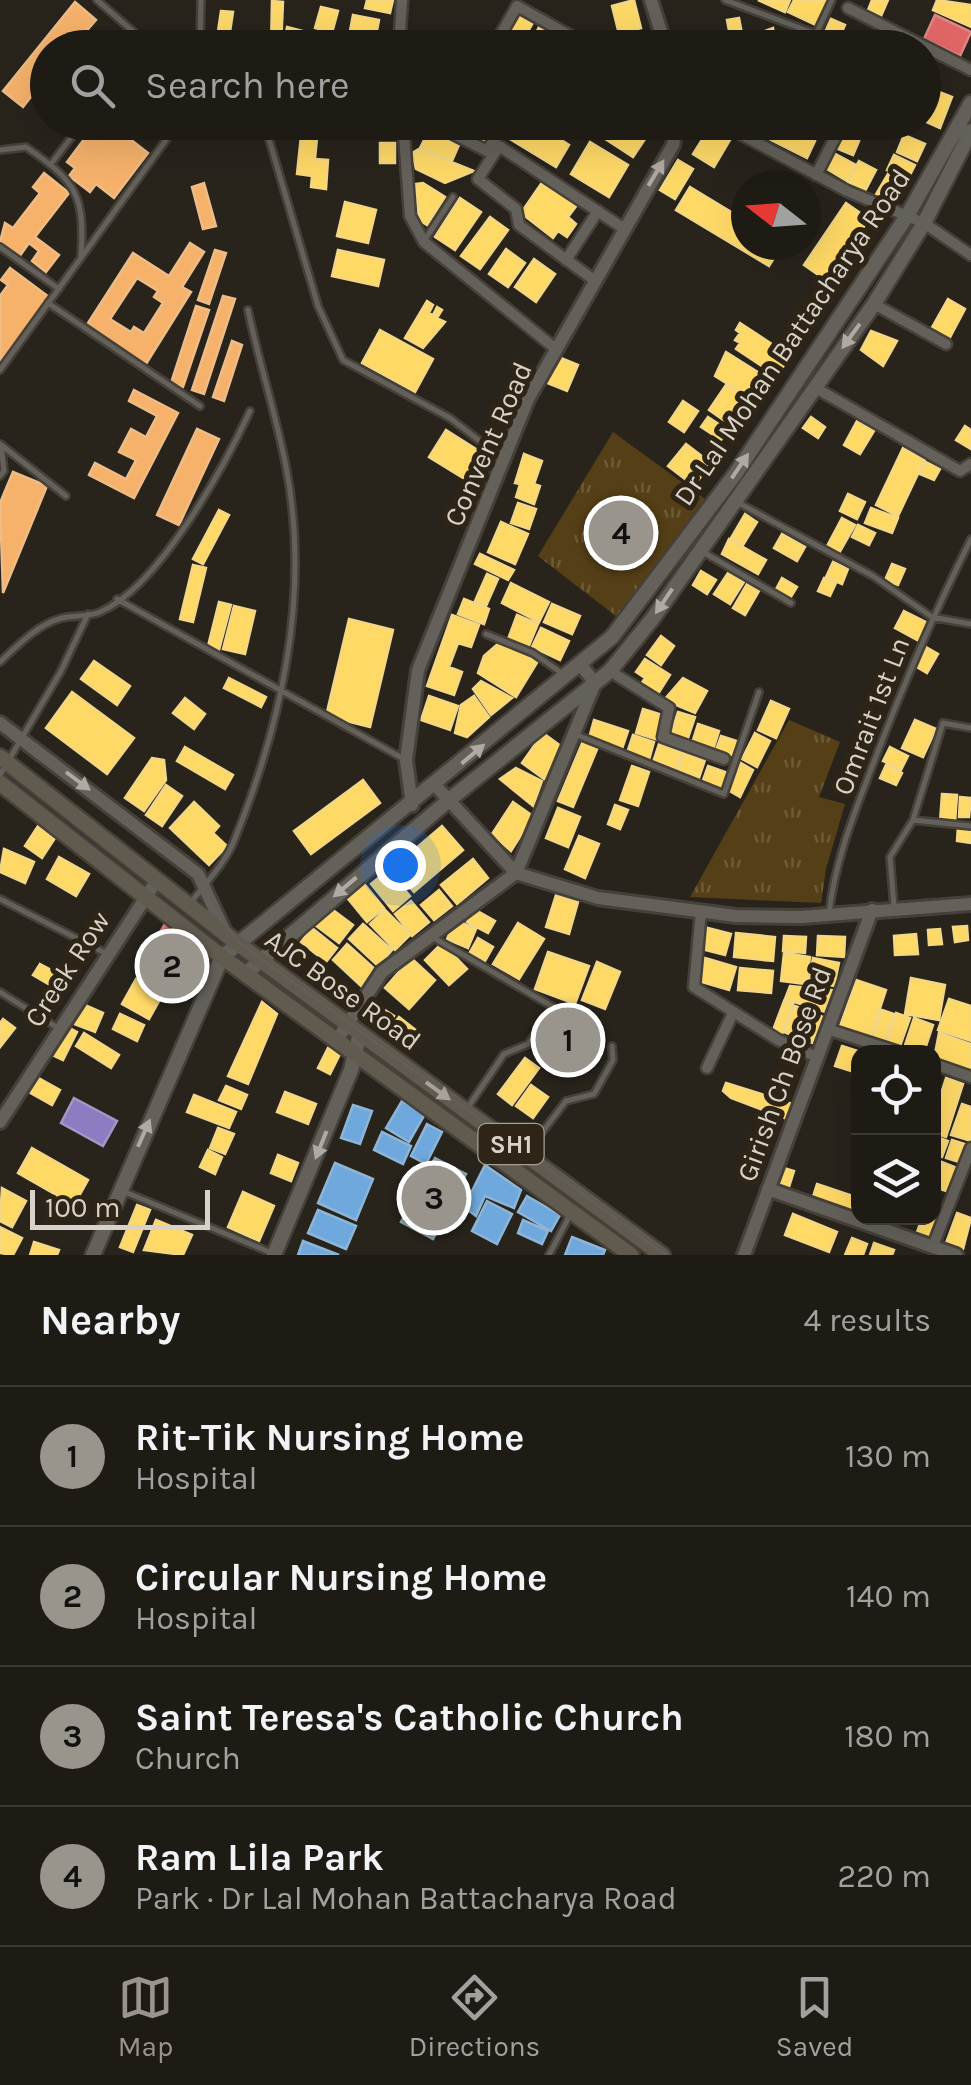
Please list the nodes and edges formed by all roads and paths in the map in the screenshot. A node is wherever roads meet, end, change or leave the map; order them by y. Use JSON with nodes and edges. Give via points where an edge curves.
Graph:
{"nodes":[{"id":1,"x":97,"y":0,"type":"edge"},
{"id":2,"x":201,"y":0,"type":"edge"},
{"id":3,"x":402,"y":0,"type":"edge"},
{"id":4,"x":651,"y":0,"type":"edge"},
{"id":5,"x":726,"y":0,"type":"edge"},
{"id":6,"x":832,"y":0,"type":"edge"},
{"id":7,"x":743,"y":3,"type":"edge"},
{"id":8,"x":848,"y":8,"type":"dead end"},
{"id":9,"x":131,"y":30,"type":"edge"},
{"id":10,"x":200,"y":30,"type":"edge"},
{"id":11,"x":401,"y":30,"type":"edge"},
{"id":12,"x":503,"y":30,"type":"edge"},
{"id":13,"x":560,"y":30,"type":"edge"},
{"id":14,"x":660,"y":30,"type":"edge"},
{"id":15,"x":807,"y":30,"type":"edge"},
{"id":16,"x":818,"y":30,"type":"edge"},
{"id":17,"x":892,"y":30,"type":"edge"},
{"id":18,"x":941,"y":55,"type":"edge"},
{"id":19,"x":971,"y":70,"type":"edge"},
{"id":20,"x":971,"y":102,"type":"edge"},
{"id":21,"x":971,"y":131,"type":"edge"},
{"id":22,"x":69,"y":140,"type":"edge"},
{"id":23,"x":166,"y":140,"type":"edge"},
{"id":24,"x":269,"y":140,"type":"edge"},
{"id":25,"x":404,"y":140,"type":"edge"},
{"id":26,"x":465,"y":140,"type":"edge"},
{"id":27,"x":494,"y":140,"type":"edge"},
{"id":28,"x":674,"y":140,"type":"edge"},
{"id":29,"x":750,"y":140,"type":"edge"},
{"id":30,"x":834,"y":140,"type":"edge"},
{"id":31,"x":0,"y":150,"type":"edge"},
{"id":32,"x":51,"y":164,"type":"junction"},
{"id":33,"x":808,"y":170,"type":"edge"},
{"id":34,"x":818,"y":170,"type":"edge"},
{"id":35,"x":821,"y":176,"type":"edge"},
{"id":36,"x":453,"y":197,"type":"dead end"},
{"id":37,"x":598,"y":212,"type":"junction"},
{"id":38,"x":907,"y":216,"type":"junction"},
{"id":39,"x":924,"y":223,"type":"junction"},
{"id":40,"x":623,"y":228,"type":"junction"},
{"id":41,"x":424,"y":242,"type":"junction"},
{"id":42,"x":0,"y":247,"type":"edge"},
{"id":43,"x":971,"y":255,"type":"edge"},
{"id":44,"x":81,"y":258,"type":"junction"},
{"id":45,"x":566,"y":260,"type":"junction"},
{"id":46,"x":594,"y":280,"type":"junction"},
{"id":47,"x":58,"y":289,"type":"junction"},
{"id":48,"x":48,"y":303,"type":"junction"},
{"id":49,"x":874,"y":304,"type":"junction"},
{"id":50,"x":248,"y":310,"type":"dead end"},
{"id":51,"x":946,"y":344,"type":"dead end"},
{"id":52,"x":558,"y":350,"type":"junction"},
{"id":53,"x":0,"y":370,"type":"edge"},
{"id":54,"x":814,"y":387,"type":"junction"},
{"id":55,"x":200,"y":406,"type":"dead end"},
{"id":56,"x":250,"y":411,"type":"dead end"},
{"id":57,"x":0,"y":444,"type":"edge"},
{"id":58,"x":504,"y":460,"type":"junction"},
{"id":59,"x":971,"y":464,"type":"edge"},
{"id":60,"x":0,"y":476,"type":"edge"},
{"id":61,"x":66,"y":496,"type":"dead end"},
{"id":62,"x":734,"y":500,"type":"junction"},
{"id":63,"x":971,"y":539,"type":"edge"},
{"id":64,"x":698,"y":550,"type":"junction"},
{"id":65,"x":117,"y":599,"type":"junction"},
{"id":66,"x":792,"y":604,"type":"dead end"},
{"id":67,"x":88,"y":614,"type":"junction"},
{"id":68,"x":932,"y":617,"type":"junction"},
{"id":69,"x":971,"y":624,"type":"edge"},
{"id":70,"x":486,"y":634,"type":"dead end"},
{"id":71,"x":0,"y":662,"type":"edge"},
{"id":72,"x":580,"y":664,"type":"junction"},
{"id":73,"x":610,"y":671,"type":"junction"},
{"id":74,"x":566,"y":676,"type":"junction"},
{"id":75,"x":595,"y":683,"type":"junction"},
{"id":76,"x":759,"y":692,"type":"dead end"},
{"id":77,"x":282,"y":693,"type":"junction"},
{"id":78,"x":0,"y":722,"type":"edge"},
{"id":79,"x":971,"y":728,"type":"edge"},
{"id":80,"x":573,"y":734,"type":"junction"},
{"id":81,"x":20,"y":738,"type":"junction"},
{"id":82,"x":724,"y":758,"type":"dead end"},
{"id":83,"x":406,"y":760,"type":"junction"},
{"id":84,"x":2,"y":765,"type":"edge"},
{"id":85,"x":0,"y":783,"type":"edge"},
{"id":86,"x":436,"y":785,"type":"junction"},
{"id":87,"x":449,"y":800,"type":"junction"},
{"id":88,"x":412,"y":805,"type":"junction"},
{"id":89,"x":912,"y":820,"type":"junction"},
{"id":90,"x":971,"y":826,"type":"edge"},
{"id":91,"x":516,"y":874,"type":"junction"},
{"id":92,"x":156,"y":880,"type":"junction"},
{"id":93,"x":205,"y":883,"type":"junction"},
{"id":94,"x":146,"y":894,"type":"junction"},
{"id":95,"x":0,"y":898,"type":"edge"},
{"id":96,"x":190,"y":904,"type":"junction"},
{"id":97,"x":971,"y":904,"type":"edge"},
{"id":98,"x":894,"y":908,"type":"junction"},
{"id":99,"x":872,"y":910,"type":"junction"},
{"id":100,"x":701,"y":911,"type":"junction"},
{"id":101,"x":829,"y":914,"type":"junction"},
{"id":102,"x":431,"y":936,"type":"junction"},
{"id":103,"x":231,"y":938,"type":"junction"},
{"id":104,"x":107,"y":954,"type":"junction"},
{"id":105,"x":222,"y":957,"type":"junction"},
{"id":106,"x":259,"y":959,"type":"junction"},
{"id":107,"x":246,"y":974,"type":"junction"},
{"id":108,"x":0,"y":992,"type":"edge"},
{"id":109,"x":733,"y":1013,"type":"junction"},
{"id":110,"x":58,"y":1028,"type":"junction"},
{"id":111,"x":354,"y":1029,"type":"junction"},
{"id":112,"x":827,"y":1029,"type":"junction"},
{"id":113,"x":337,"y":1040,"type":"junction"},
{"id":114,"x":876,"y":1045,"type":"edge"},
{"id":115,"x":612,"y":1046,"type":"dead end"},
{"id":116,"x":355,"y":1054,"type":"junction"},
{"id":117,"x":817,"y":1057,"type":"junction"},
{"id":118,"x":941,"y":1066,"type":"edge"},
{"id":119,"x":707,"y":1068,"type":"dead end"},
{"id":120,"x":971,"y":1077,"type":"edge"},
{"id":121,"x":465,"y":1110,"type":"junction"},
{"id":122,"x":0,"y":1122,"type":"edge"},
{"id":123,"x":971,"y":1148,"type":"edge"},
{"id":124,"x":525,"y":1154,"type":"junction"},
{"id":125,"x":968,"y":1167,"type":"edge"},
{"id":126,"x":118,"y":1189,"type":"junction"},
{"id":127,"x":768,"y":1189,"type":"junction"},
{"id":128,"x":572,"y":1212,"type":"junction"},
{"id":129,"x":634,"y":1235,"type":"junction"},
{"id":130,"x":933,"y":1246,"type":"junction"},
{"id":131,"x":627,"y":1254,"type":"edge"},
{"id":132,"x":93,"y":1255,"type":"edge"},
{"id":133,"x":274,"y":1255,"type":"edge"},
{"id":134,"x":550,"y":1255,"type":"edge"},
{"id":135,"x":662,"y":1255,"type":"edge"},
{"id":136,"x":744,"y":1255,"type":"edge"},
{"id":137,"x":956,"y":1255,"type":"edge"}],
"edges":[{"from":1,"to":9,"type":"lane"},
{"from":2,"to":10,"type":"lane"},
{"from":3,"to":11,"type":"street"},
{"from":4,"to":14,"type":"street"},
{"from":5,"to":7,"type":"lane"},
{"from":6,"to":16,"type":"lane"},
{"from":7,"to":15,"type":"lane"},
{"from":8,"to":17,"type":"street"},
{"from":12,"to":13,"type":"street","via":[[517,6]]},
{"from":18,"to":19,"type":"street"},
{"from":20,"to":38,"type":"main road","name":"Dr Lal Mohan Battacharya Road"},
{"from":21,"to":39,"type":"main road","name":"Dr Lal Mohan Battacharya Road"},
{"from":22,"to":32,"type":"lane"},
{"from":23,"to":44,"type":"lane"},
{"from":24,"to":58,"type":"lane","via":[[318,306],[343,360],[450,418]]},
{"from":25,"to":41,"type":"street","via":[[410,216]]},
{"from":26,"to":27,"type":"street","via":[[487,151]]},
{"from":40,"to":28,"type":"street","name":"Convent Road","one_way":true},
{"from":29,"to":33,"type":"street"},
{"from":30,"to":34,"type":"street"},
{"from":31,"to":32,"type":"lane","via":[[26,147]]},
{"from":32,"to":44,"type":"lane","via":[[65,174],[81,207]]},
{"from":35,"to":38,"type":"street"},
{"from":36,"to":41,"type":"lane"},
{"from":37,"to":40,"type":"street"},
{"from":37,"to":45,"type":"street"},
{"from":37,"to":45,"type":"street","via":[[499,146],[478,179],[516,209],[519,225]]},
{"from":38,"to":39,"type":"street"},
{"from":72,"to":38,"type":"main road","name":"Dr Lal Mohan Battacharya Road","one_way":true,"via":[[612,638],[736,473]]},
{"from":39,"to":43,"type":"street"},
{"from":39,"to":49,"type":"main road","name":"Dr Lal Mohan Battacharya Road"},
{"from":40,"to":46,"type":"street","name":"Convent Road"},
{"from":41,"to":52,"type":"street"},
{"from":42,"to":47,"type":"lane"},
{"from":44,"to":47,"type":"lane"},
{"from":45,"to":46,"type":"street"},
{"from":46,"to":52,"type":"street","name":"Convent Road"},
{"from":47,"to":48,"type":"lane"},
{"from":48,"to":53,"type":"lane"},
{"from":48,"to":55,"type":"lane"},
{"from":49,"to":51,"type":"street"},
{"from":49,"to":54,"type":"main road","name":"Dr Lal Mohan Battacharya Road","one_way":true},
{"from":50,"to":77,"type":"lane","via":[[287,469],[295,578]]},
{"from":52,"to":58,"type":"street","name":"Convent Road"},
{"from":54,"to":59,"type":"street","via":[[960,471]]},
{"from":54,"to":62,"type":"main road","name":"Dr Lal Mohan Battacharya Road"},
{"from":56,"to":65,"type":"lane","via":[[188,524]]},
{"from":57,"to":60,"type":"lane"},
{"from":57,"to":61,"type":"lane"},
{"from":58,"to":83,"type":"street","name":"Convent Road","via":[[418,670]]},
{"from":62,"to":64,"type":"main road","name":"Dr Lal Mohan Battacharya Road"},
{"from":62,"to":68,"type":"lane"},
{"from":63,"to":68,"type":"lane","name":"Omrait 1st Ln"},
{"from":64,"to":66,"type":"lane"},
{"from":64,"to":73,"type":"main road","name":"Dr Lal Mohan Battacharya Road","one_way":true},
{"from":65,"to":67,"type":"lane"},
{"from":65,"to":77,"type":"lane"},
{"from":67,"to":71,"type":"lane","via":[[58,618]]},
{"from":67,"to":81,"type":"lane"},
{"from":68,"to":69,"type":"lane"},
{"from":68,"to":101,"type":"lane","name":"Omrait 1st Ln","via":[[858,804]]},
{"from":70,"to":74,"type":"lane","via":[[533,653]]},
{"from":72,"to":74,"type":"main road","name":"Dr Lal Mohan Battacharya Road"},
{"from":72,"to":75,"type":"street"},
{"from":73,"to":75,"type":"main road","name":"Dr Lal Mohan Battacharya Road"},
{"from":73,"to":82,"type":"street","via":[[669,708],[663,737]]},
{"from":86,"to":74,"type":"main road","name":"Dr Lal Mohan Battacharya Road","one_way":true},
{"from":75,"to":80,"type":"street"},
{"from":75,"to":87,"type":"main road","name":"Dr Lal Mohan Battacharya Road"},
{"from":76,"to":80,"type":"lane","via":[[724,794]]},
{"from":77,"to":83,"type":"lane"},
{"from":77,"to":93,"type":"lane","via":[[234,843]]},
{"from":78,"to":81,"type":"street"},
{"from":79,"to":89,"type":"lane","via":[[942,723]]},
{"from":80,"to":91,"type":"street"},
{"from":81,"to":84,"type":"lane"},
{"from":81,"to":93,"type":"street","one_way":true},
{"from":83,"to":88,"type":"street","name":"Convent Road"},
{"from":84,"to":92,"type":"main road","name":"AJC Bose Road","number":"SH1"},
{"from":85,"to":94,"type":"main road"},
{"from":86,"to":87,"type":"street"},
{"from":86,"to":88,"type":"main road","name":"Dr Lal Mohan Battacharya Road"},
{"from":87,"to":91,"type":"street"},
{"from":87,"to":106,"type":"main road","name":"Dr Lal Mohan Battacharya Road","one_way":true},
{"from":88,"to":103,"type":"main road","name":"Dr Lal Mohan Battacharya Road"},
{"from":89,"to":90,"type":"lane"},
{"from":89,"to":98,"type":"lane","via":[[890,857]]},
{"from":91,"to":100,"type":"street","via":[[598,898]]},
{"from":91,"to":102,"type":"street"},
{"from":92,"to":94,"type":"street","name":"Creek Row"},
{"from":92,"to":96,"type":"main road","name":"AJC Bose Road","number":"SH1"},
{"from":93,"to":96,"type":"lane"},
{"from":93,"to":103,"type":"street"},
{"from":94,"to":104,"type":"street","name":"Creek Row"},
{"from":94,"to":105,"type":"main road"},
{"from":95,"to":104,"type":"lane"},
{"from":96,"to":103,"type":"main road","name":"AJC Bose Road","number":"SH1"},
{"from":97,"to":98,"type":"street"},
{"from":98,"to":99,"type":"street"},
{"from":99,"to":101,"type":"street"},
{"from":99,"to":112,"type":"street","name":"Girish Ch Bose Rd"},
{"from":100,"to":101,"type":"street"},
{"from":100,"to":109,"type":"street","via":[[692,982]]},
{"from":102,"to":111,"type":"street","via":[[382,972]]},
{"from":102,"to":121,"type":"lane","via":[[555,1008],[528,1044],[504,1054]]},
{"from":103,"to":105,"type":"main road","name":"Dr Lal Mohan Battacharya Road"},
{"from":103,"to":106,"type":"main road","name":"AJC Bose Road","number":"SH1"},
{"from":104,"to":110,"type":"street","name":"Creek Row"},
{"from":105,"to":107,"type":"main road"},
{"from":126,"to":105,"type":"main road","one_way":true},
{"from":106,"to":107,"type":"main road","name":"Dr Lal Mohan Battacharya Road"},
{"from":106,"to":111,"type":"main road","name":"AJC Bose Road","number":"SH1"},
{"from":107,"to":113,"type":"main road"},
{"from":108,"to":110,"type":"lane"},
{"from":109,"to":117,"type":"street"},
{"from":109,"to":119,"type":"street"},
{"from":110,"to":122,"type":"street","name":"Creek Row"},
{"from":111,"to":113,"type":"street"},
{"from":111,"to":116,"type":"main road"},
{"from":111,"to":121,"type":"main road","name":"AJC Bose Road","number":"SH1","one_way":true},
{"from":112,"to":114,"type":"street"},
{"from":112,"to":117,"type":"street","name":"Girish Ch Bose Rd"},
{"from":113,"to":116,"type":"main road"},
{"from":115,"to":124,"type":"lane","via":[[613,1060],[594,1094],[566,1101]]},
{"from":116,"to":128,"type":"main road"},
{"from":116,"to":133,"type":"main road","one_way":true},
{"from":117,"to":127,"type":"street","name":"Girish Ch Bose Rd"},
{"from":118,"to":120,"type":"street"},
{"from":121,"to":124,"type":"main road","name":"AJC Bose Road","number":"SH1"},
{"from":123,"to":125,"type":"street"},
{"from":124,"to":129,"type":"main road","name":"AJC Bose Road","number":"SH1"},
{"from":125,"to":130,"type":"street"},
{"from":126,"to":132,"type":"main road"},
{"from":126,"to":133,"type":"lane"},
{"from":127,"to":130,"type":"street"},
{"from":127,"to":136,"type":"street","name":"Girish Ch Bose Rd"},
{"from":128,"to":131,"type":"main road"},
{"from":128,"to":134,"type":"lane"},
{"from":129,"to":131,"type":"street"},
{"from":129,"to":135,"type":"main road","name":"AJC Bose Road","number":"SH1"},
{"from":130,"to":137,"type":"street"}]}
